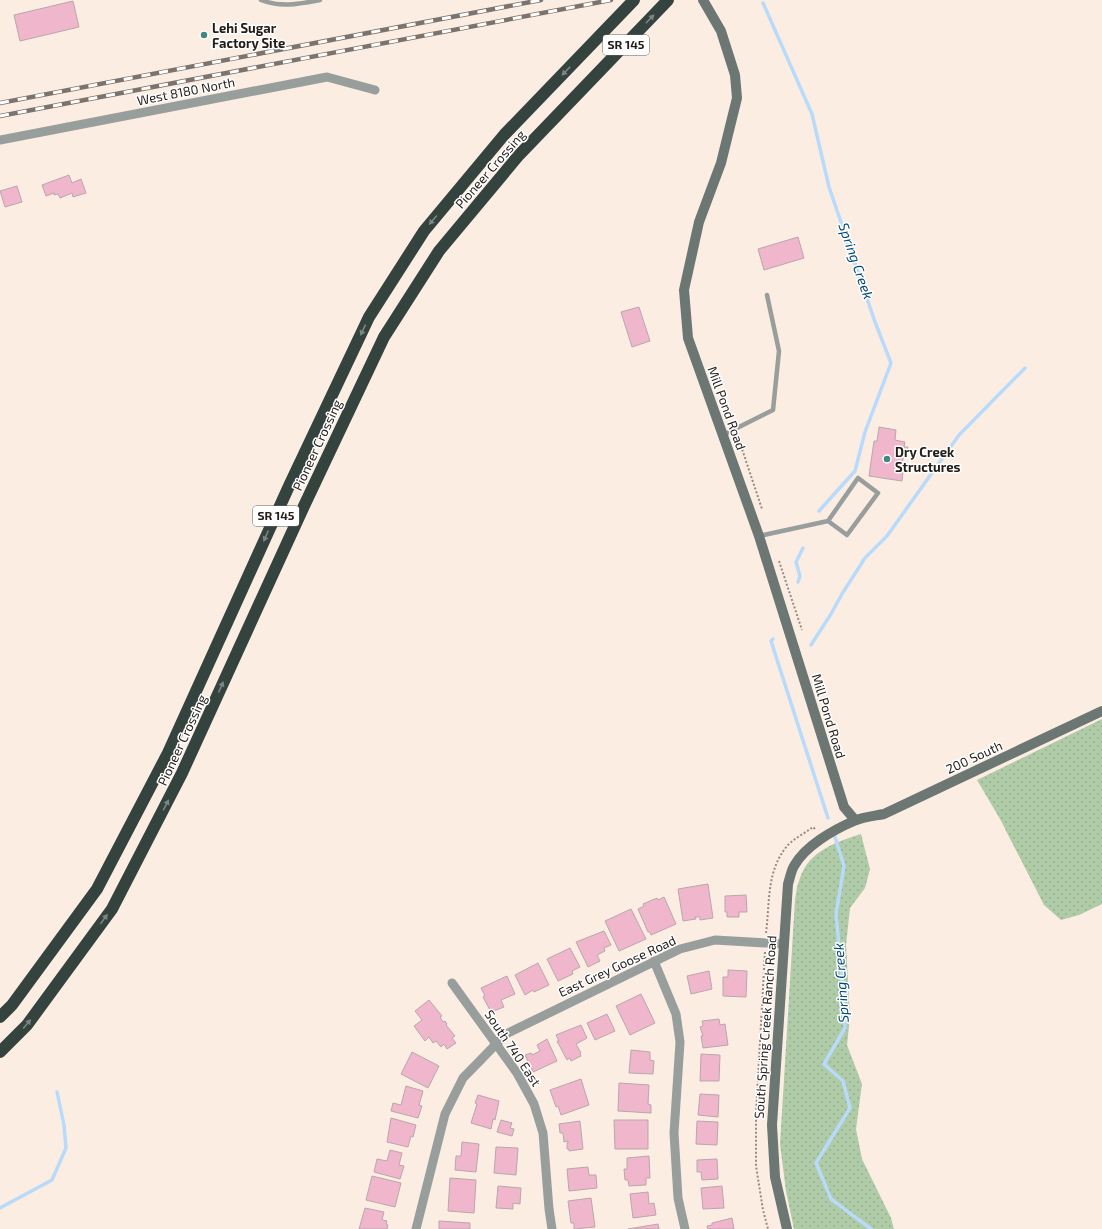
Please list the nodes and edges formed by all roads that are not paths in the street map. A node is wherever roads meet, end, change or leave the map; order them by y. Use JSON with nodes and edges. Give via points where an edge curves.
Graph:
{"nodes":[{"id":1,"x":261,"y":0,"type":"edge"},
{"id":2,"x":320,"y":0,"type":"edge"},
{"id":3,"x":634,"y":0,"type":"edge"},
{"id":4,"x":668,"y":0,"type":"edge"},
{"id":5,"x":704,"y":1,"type":"edge"},
{"id":6,"x":375,"y":90,"type":"dead end"},
{"id":7,"x":0,"y":140,"type":"edge"},
{"id":8,"x":767,"y":294,"type":"dead end"},
{"id":9,"x":722,"y":435,"type":"junction"},
{"id":10,"x":828,"y":521,"type":"junction"},
{"id":11,"x":759,"y":536,"type":"junction"},
{"id":12,"x":1102,"y":711,"type":"edge"},
{"id":13,"x":855,"y":820,"type":"junction"},
{"id":14,"x":823,"y":838,"type":"joint"},
{"id":15,"x":783,"y":944,"type":"junction"},
{"id":16,"x":654,"y":961,"type":"junction"},
{"id":17,"x":452,"y":983,"type":"dead end"},
{"id":18,"x":0,"y":1017,"type":"edge"},
{"id":19,"x":496,"y":1044,"type":"junction"},
{"id":20,"x":0,"y":1052,"type":"edge"},
{"id":21,"x":416,"y":1229,"type":"edge"},
{"id":22,"x":552,"y":1229,"type":"edge"},
{"id":23,"x":685,"y":1229,"type":"edge"},
{"id":24,"x":787,"y":1229,"type":"edge"}],
"edges":[{"from":1,"to":2,"type":"lane","via":[[277,5]]},
{"from":3,"to":18,"type":"highway","name":"Pioneer Crossing","number":"SR 145","one_way":true,"via":[[504,135],[424,231],[369,317],[168,753],[97,889],[12,1005]]},
{"from":20,"to":4,"type":"highway","name":"Pioneer Crossing","number":"SR 145","one_way":true,"via":[[27,1025],[112,909],[182,773],[384,337],[439,251],[519,155]]},
{"from":5,"to":9,"type":"street","name":"Mill Pond Road","via":[[721,31],[728,50],[736,75],[737,98],[721,164],[699,222],[684,290],[688,338]]},
{"from":6,"to":7,"type":"street","name":"West 8180 North","via":[[327,77]]},
{"from":8,"to":9,"type":"lane","via":[[779,351],[773,410]]},
{"from":9,"to":11,"type":"street","name":"Mill Pond Road"},
{"from":10,"to":10,"type":"lane","via":[[847,535],[878,493],[858,478]]},
{"from":10,"to":11,"type":"lane"},
{"from":11,"to":13,"type":"street","name":"Mill Pond Road","via":[[844,807]]},
{"from":12,"to":13,"type":"street","name":"200 South","via":[[884,814]]},
{"from":13,"to":14,"type":"street","name":"200 South"},
{"from":14,"to":15,"type":"street","name":"South Spring Creek Ranch Road","via":[[793,867],[788,884]]},
{"from":15,"to":16,"type":"street","name":"East Grey Goose Road","via":[[715,940]]},
{"from":15,"to":24,"type":"street","name":"South Spring Creek Ranch Road","via":[[772,1125],[775,1177]]},
{"from":16,"to":19,"type":"street","name":"East Grey Goose Road","via":[[506,1034]]},
{"from":16,"to":23,"type":"street","via":[[676,1014],[680,1042],[674,1133],[678,1198]]},
{"from":17,"to":19,"type":"street","name":"South 740 East"},
{"from":19,"to":21,"type":"street","name":"East Grey Goose Road","via":[[463,1078],[445,1114]]},
{"from":19,"to":22,"type":"street","name":"South 740 East","via":[[517,1073],[534,1104],[543,1133]]}]}
